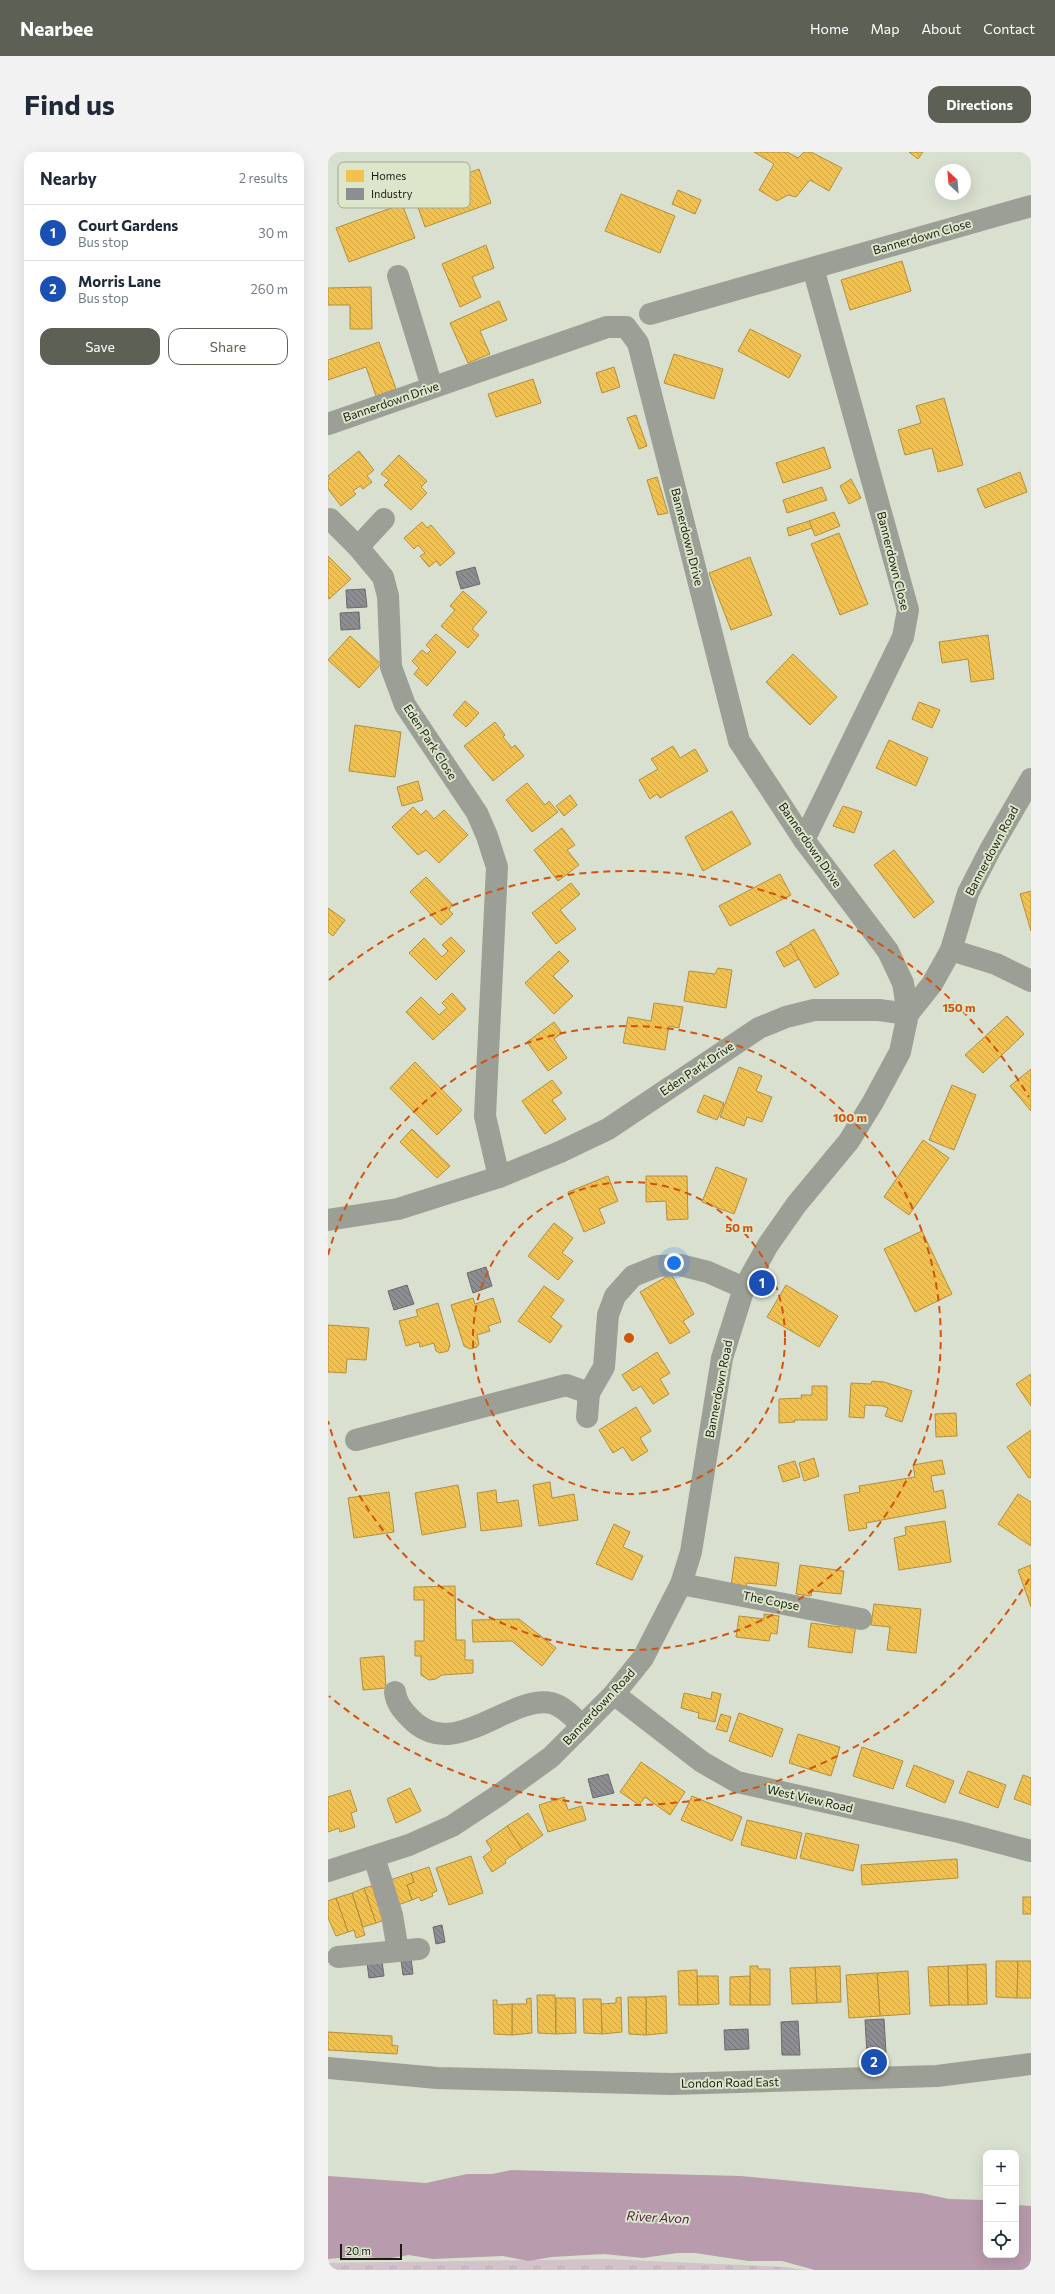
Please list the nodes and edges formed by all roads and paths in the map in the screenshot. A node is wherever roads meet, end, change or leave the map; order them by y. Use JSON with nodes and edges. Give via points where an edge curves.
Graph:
{"nodes":[{"id":1,"x":1031,"y":206,"type":"edge"},
{"id":2,"x":813,"y":268,"type":"junction"},
{"id":3,"x":398,"y":276,"type":"dead end"},
{"id":4,"x":650,"y":314,"type":"dead end"},
{"id":5,"x":432,"y":387,"type":"junction"},
{"id":6,"x":328,"y":424,"type":"edge"},
{"id":7,"x":330,"y":519,"type":"dead end"},
{"id":8,"x":384,"y":519,"type":"dead end"},
{"id":9,"x":358,"y":547,"type":"junction"},
{"id":10,"x":1031,"y":779,"type":"edge"},
{"id":11,"x":804,"y":840,"type":"junction"},
{"id":12,"x":950,"y":950,"type":"junction"},
{"id":13,"x":1031,"y":981,"type":"edge"},
{"id":14,"x":908,"y":1014,"type":"junction"},
{"id":15,"x":499,"y":1177,"type":"junction"},
{"id":16,"x":328,"y":1220,"type":"edge"},
{"id":17,"x":744,"y":1288,"type":"junction"},
{"id":18,"x":589,"y":1392,"type":"junction"},
{"id":19,"x":587,"y":1418,"type":"dead end"},
{"id":20,"x":356,"y":1440,"type":"dead end"},
{"id":21,"x":681,"y":1584,"type":"junction"},
{"id":22,"x":861,"y":1619,"type":"dead end"},
{"id":23,"x":395,"y":1692,"type":"dead end"},
{"id":24,"x":614,"y":1694,"type":"junction"},
{"id":25,"x":582,"y":1726,"type":"junction"},
{"id":26,"x":1031,"y":1851,"type":"edge"},
{"id":27,"x":374,"y":1857,"type":"junction"},
{"id":28,"x":328,"y":1871,"type":"edge"},
{"id":29,"x":338,"y":1957,"type":"dead end"},
{"id":30,"x":1031,"y":2064,"type":"edge"},
{"id":31,"x":328,"y":2068,"type":"edge"},
{"id":32,"x":429,"y":2077,"type":"junction"},
{"id":33,"x":328,"y":2080,"type":"edge"}],
"edges":[{"from":1,"to":2,"type":"street","name":"Bannerdown Close"},
{"from":2,"to":4,"type":"street","name":"Bannerdown Close"},
{"from":2,"to":11,"type":"street","name":"Bannerdown Close","via":[[908,610],[903,637]]},
{"from":3,"to":5,"type":"street"},
{"from":5,"to":6,"type":"street","name":"Bannerdown Drive"},
{"from":5,"to":11,"type":"street","name":"Bannerdown Drive","via":[[607,327],[626,327],[638,343],[739,741]]},
{"from":7,"to":9,"type":"street","name":"Eden Park Close"},
{"from":8,"to":9,"type":"street"},
{"from":9,"to":15,"type":"street","name":"Eden Park Close","via":[[383,577],[388,596],[391,668],[405,705],[477,813],[497,867],[485,1116]]},
{"from":10,"to":12,"type":"street","name":"Bannerdown Road","via":[[968,893]]},
{"from":11,"to":14,"type":"street","name":"Bannerdown Drive","via":[[888,951],[903,983]]},
{"from":12,"to":13,"type":"street","via":[[996,964]]},
{"from":12,"to":14,"type":"street","name":"Bannerdown Road","via":[[932,984]]},
{"from":14,"to":15,"type":"street","name":"Eden Park Drive","via":[[878,1010],[814,1010],[786,1017],[759,1028],[608,1129]]},
{"from":14,"to":17,"type":"street","name":"Bannerdown Road","via":[[900,1052],[873,1102],[849,1141],[796,1205],[768,1245]]},
{"from":15,"to":16,"type":"street","name":"Eden Park Drive","via":[[398,1209]]},
{"from":17,"to":18,"type":"street","via":[[708,1272],[680,1264],[658,1266],[633,1276],[615,1296],[608,1315],[604,1367]]},
{"from":17,"to":21,"type":"street","name":"Bannerdown Road","via":[[722,1358],[696,1527]]},
{"from":18,"to":19,"type":"street"},
{"from":18,"to":20,"type":"street","via":[[566,1385]]},
{"from":21,"to":22,"type":"street","name":"The Copse"},
{"from":21,"to":24,"type":"street","name":"Bannerdown Road","via":[[643,1658]]},
{"from":23,"to":25,"type":"street","via":[[403,1711],[414,1722],[438,1733],[459,1733],[526,1706],[544,1703],[558,1706]]},
{"from":24,"to":25,"type":"street","name":"Bannerdown Road"},
{"from":24,"to":26,"type":"street","name":"West View Road","via":[[702,1762],[737,1782],[959,1832]]},
{"from":25,"to":27,"type":"street","name":"Bannerdown Road","via":[[551,1757],[452,1826]]},
{"from":27,"to":28,"type":"street","name":"Bannerdown Road"},
{"from":27,"to":29,"type":"street","via":[[392,1916],[409,1950]]},
{"from":30,"to":32,"type":"street","name":"London Road East","via":[[937,2076],[671,2084]]},
{"from":31,"to":32,"type":"street","name":"London Road East"},
{"from":32,"to":33,"type":"street","name":"London Road East"}]}
